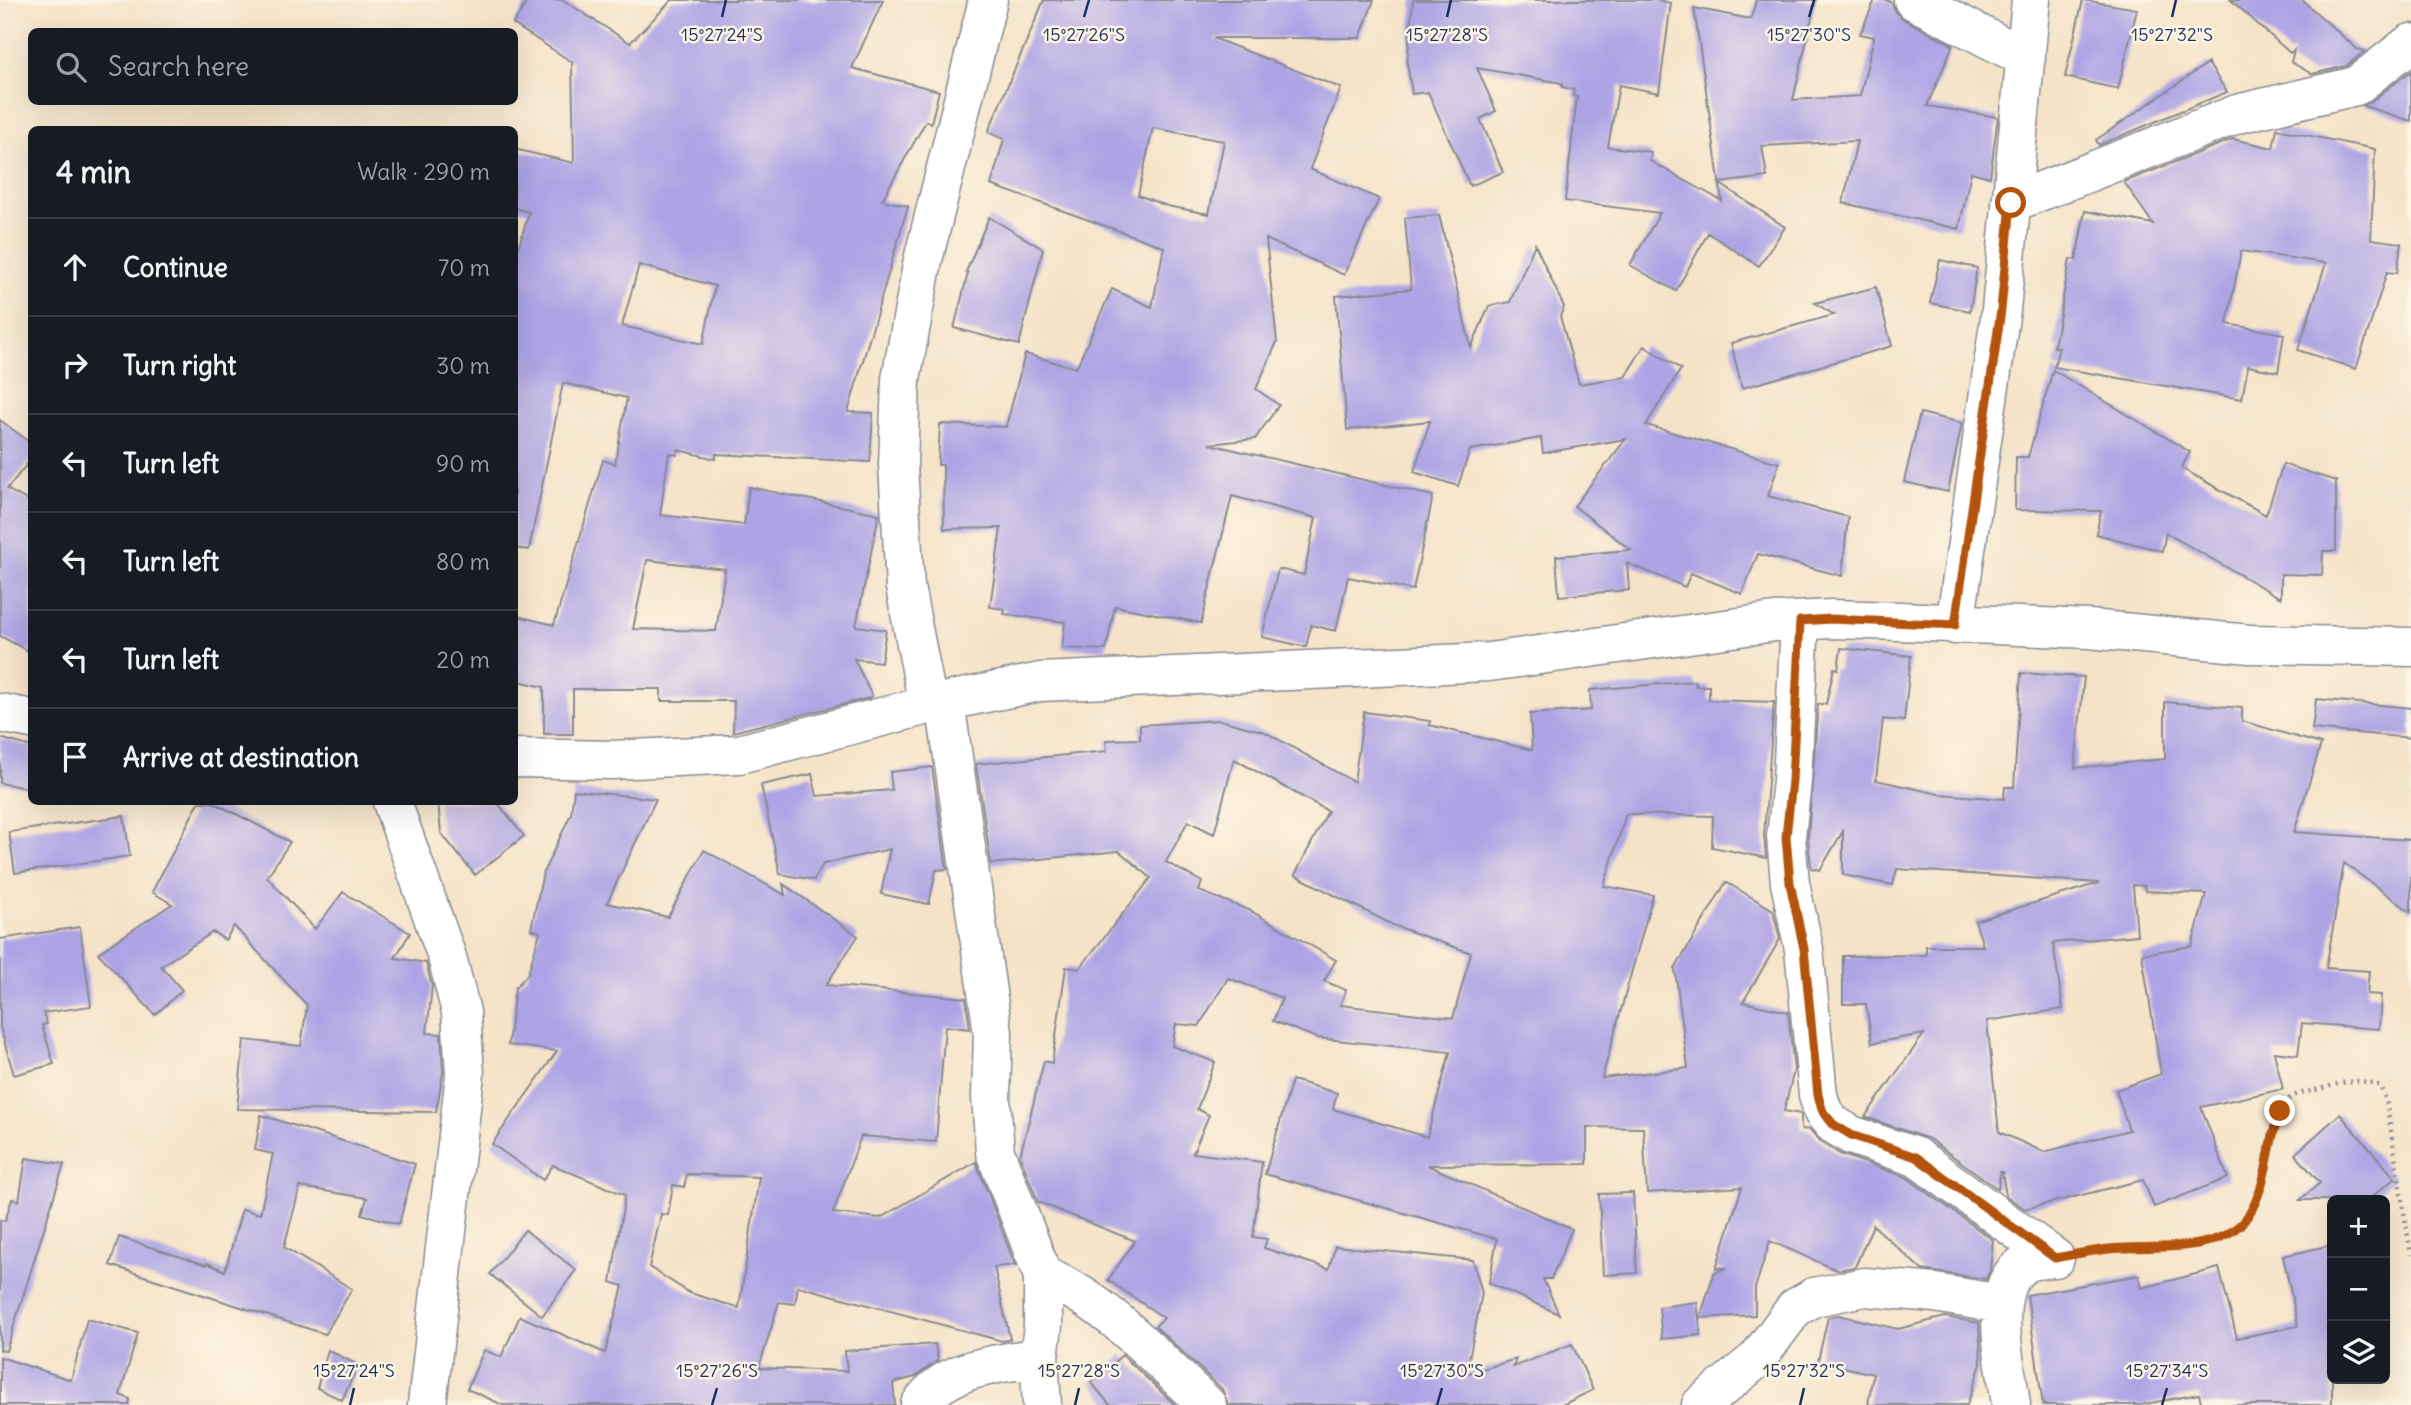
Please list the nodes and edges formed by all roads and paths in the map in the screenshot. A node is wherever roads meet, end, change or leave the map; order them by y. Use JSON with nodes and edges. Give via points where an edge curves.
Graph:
{"nodes":[{"id":1,"x":988,"y":0,"type":"edge"},
{"id":2,"x":1913,"y":0,"type":"edge"},
{"id":3,"x":2031,"y":0,"type":"edge"},
{"id":4,"x":2411,"y":43,"type":"edge"},
{"id":5,"x":2026,"y":58,"type":"junction"},
{"id":6,"x":2011,"y":203,"type":"junction"},
{"id":7,"x":1800,"y":621,"type":"junction"},
{"id":8,"x":1955,"y":625,"type":"junction"},
{"id":9,"x":2411,"y":647,"type":"edge"},
{"id":10,"x":936,"y":704,"type":"junction"},
{"id":11,"x":0,"y":713,"type":"edge"},
{"id":12,"x":28,"y":718,"type":"edge"},
{"id":13,"x":518,"y":758,"type":"edge"},
{"id":14,"x":393,"y":805,"type":"edge"},
{"id":15,"x":2411,"y":1255,"type":"edge"},
{"id":16,"x":2055,"y":1258,"type":"junction"},
{"id":17,"x":1043,"y":1276,"type":"junction"},
{"id":18,"x":2000,"y":1304,"type":"junction"},
{"id":19,"x":1040,"y":1357,"type":"junction"},
{"id":20,"x":427,"y":1405,"type":"edge"},
{"id":21,"x":920,"y":1405,"type":"edge"},
{"id":22,"x":1042,"y":1405,"type":"edge"},
{"id":23,"x":1207,"y":1405,"type":"edge"},
{"id":24,"x":1701,"y":1405,"type":"edge"},
{"id":25,"x":2011,"y":1405,"type":"edge"}],
"edges":[{"from":1,"to":10,"type":"street","via":[[923,260],[901,379],[898,465],[905,587]]},
{"from":2,"to":5,"type":"street"},
{"from":3,"to":5,"type":"street"},
{"from":4,"to":6,"type":"street","via":[[2356,86],[2237,114]]},
{"from":5,"to":6,"type":"street"},
{"from":6,"to":8,"type":"street","via":[[2001,310]]},
{"from":7,"to":8,"type":"street"},
{"from":7,"to":10,"type":"street","via":[[1489,662],[1040,682]]},
{"from":7,"to":16,"type":"street","via":[[1786,837],[1823,1112],[1851,1135],[1916,1157]]},
{"from":8,"to":9,"type":"street","via":[[2089,629],[2249,644]]},
{"from":10,"to":13,"type":"street","via":[[739,754],[612,760]]},
{"from":10,"to":17,"type":"street","via":[[993,1033],[995,1152]]},
{"from":11,"to":12,"type":"street"},
{"from":14,"to":20,"type":"street","via":[[447,957],[461,1013],[464,1049],[465,1074]]},
{"from":15,"to":16,"type":"path","via":[[2386,1100],[2381,1086],[2354,1079],[2292,1097],[2280,1111],[2261,1187],[2251,1211],[2235,1231],[2195,1245],[2123,1248]]},
{"from":16,"to":18,"type":"street","via":[[2029,1262],[2013,1273]]},
{"from":17,"to":19,"type":"street"},
{"from":17,"to":23,"type":"street","via":[[1066,1285],[1108,1313]]},
{"from":18,"to":24,"type":"street","via":[[1865,1287],[1814,1297],[1795,1308],[1757,1359]]},
{"from":18,"to":25,"type":"street"},
{"from":19,"to":21,"type":"street","via":[[973,1368],[926,1395]]},
{"from":19,"to":22,"type":"street"}]}
